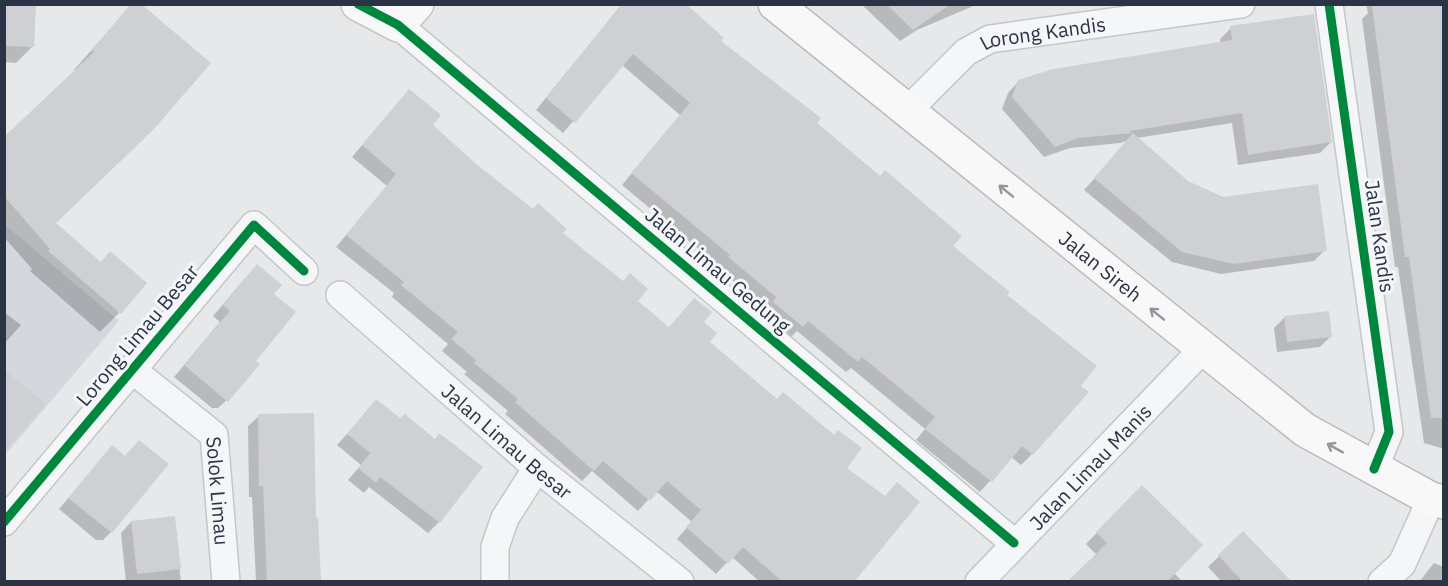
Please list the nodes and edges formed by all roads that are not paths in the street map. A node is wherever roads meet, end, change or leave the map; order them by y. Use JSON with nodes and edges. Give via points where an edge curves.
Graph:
{"nodes":[{"id":1,"x":358,"y":4,"type":"edge"},
{"id":2,"x":776,"y":4,"type":"edge"},
{"id":3,"x":803,"y":4,"type":"edge"},
{"id":4,"x":1240,"y":4,"type":"edge"},
{"id":5,"x":1329,"y":4,"type":"edge"},
{"id":6,"x":408,"y":15,"type":"edge"},
{"id":7,"x":852,"y":67,"type":"junction"},
{"id":8,"x":907,"y":111,"type":"junction"},
{"id":9,"x":304,"y":271,"type":"dead end"},
{"id":10,"x":340,"y":295,"type":"dead end"},
{"id":11,"x":1202,"y":350,"type":"junction"},
{"id":12,"x":132,"y":369,"type":"junction"},
{"id":13,"x":537,"y":468,"type":"junction"},
{"id":14,"x":1374,"y":469,"type":"junction"},
{"id":15,"x":1437,"y":501,"type":"edge"},
{"id":16,"x":4,"y":522,"type":"edge"},
{"id":17,"x":1014,"y":543,"type":"junction"},
{"id":18,"x":226,"y":582,"type":"edge"},
{"id":19,"x":495,"y":582,"type":"edge"},
{"id":20,"x":680,"y":582,"type":"edge"},
{"id":21,"x":979,"y":582,"type":"edge"},
{"id":22,"x":1382,"y":582,"type":"edge"}],
"edges":[{"from":1,"to":6,"type":"main road"},
{"from":2,"to":7,"type":"main road","name":"Jalan Sireh"},
{"from":3,"to":7,"type":"street"},
{"from":4,"to":8,"type":"street","name":"Lorong Kandis","via":[[990,39],[966,52]]},
{"from":5,"to":14,"type":"street","name":"Jalan Kandis","via":[[1389,432]]},
{"from":6,"to":17,"type":"street","name":"Jalan Limau Gedung"},
{"from":7,"to":8,"type":"main road","name":"Jalan Sireh"},
{"from":11,"to":8,"type":"main road","name":"Jalan Sireh","one_way":true},
{"from":9,"to":12,"type":"street","name":"Lorong Limau Besar","via":[[254,225]]},
{"from":10,"to":13,"type":"street","name":"Jalan Limau Besar"},
{"from":14,"to":11,"type":"main road","name":"Jalan Sireh","one_way":true,"via":[[1305,430]]},
{"from":11,"to":17,"type":"street","name":"Jalan Limau Manis"},
{"from":12,"to":16,"type":"street","name":"Lorong Limau Besar"},
{"from":12,"to":18,"type":"street","name":"Solok Limau","via":[[214,435]]},
{"from":13,"to":19,"type":"street","via":[[504,518],[495,547]]},
{"from":13,"to":20,"type":"street","name":"Jalan Limau Besar"},
{"from":14,"to":15,"type":"main road","name":"Jalan Sireh"},
{"from":15,"to":22,"type":"street","via":[[1402,564]]},
{"from":17,"to":21,"type":"street","name":"Jalan Limau Manis"}]}
